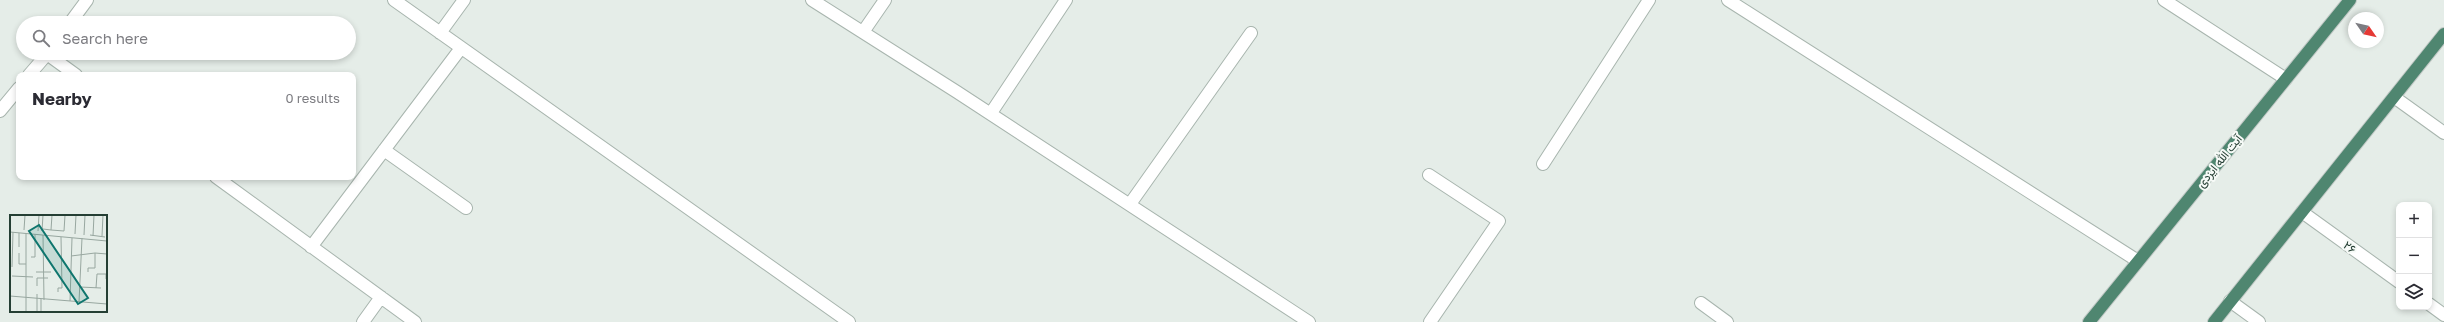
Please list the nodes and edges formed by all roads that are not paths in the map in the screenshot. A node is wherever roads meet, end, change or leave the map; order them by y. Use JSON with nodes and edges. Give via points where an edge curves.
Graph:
{"nodes":[{"id":1,"x":87,"y":0,"type":"edge"},
{"id":2,"x":394,"y":0,"type":"edge"},
{"id":3,"x":464,"y":0,"type":"edge"},
{"id":4,"x":812,"y":0,"type":"edge"},
{"id":5,"x":885,"y":0,"type":"edge"},
{"id":6,"x":1066,"y":0,"type":"edge"},
{"id":7,"x":1649,"y":0,"type":"edge"},
{"id":8,"x":1728,"y":0,"type":"edge"},
{"id":9,"x":2164,"y":0,"type":"edge"},
{"id":10,"x":2350,"y":0,"type":"edge"},
{"id":11,"x":75,"y":16,"type":"edge"},
{"id":12,"x":863,"y":32,"type":"junction"},
{"id":13,"x":440,"y":33,"type":"junction"},
{"id":14,"x":1251,"y":33,"type":"dead end"},
{"id":15,"x":2444,"y":34,"type":"edge"},
{"id":16,"x":461,"y":48,"type":"junction"},
{"id":17,"x":42,"y":60,"type":"edge"},
{"id":18,"x":55,"y":60,"type":"edge"},
{"id":19,"x":32,"y":72,"type":"edge"},
{"id":20,"x":72,"y":72,"type":"edge"},
{"id":21,"x":2286,"y":79,"type":"junction"},
{"id":22,"x":16,"y":90,"type":"edge"},
{"id":23,"x":2394,"y":97,"type":"junction"},
{"id":24,"x":4,"y":98,"type":"edge"},
{"id":25,"x":0,"y":111,"type":"edge"},
{"id":26,"x":991,"y":113,"type":"junction"},
{"id":27,"x":2444,"y":133,"type":"edge"},
{"id":28,"x":384,"y":150,"type":"junction"},
{"id":29,"x":1543,"y":164,"type":"dead end"},
{"id":30,"x":1429,"y":176,"type":"dead end"},
{"id":31,"x":220,"y":180,"type":"edge"},
{"id":32,"x":1130,"y":204,"type":"junction"},
{"id":33,"x":466,"y":208,"type":"dead end"},
{"id":34,"x":2302,"y":212,"type":"junction"},
{"id":35,"x":312,"y":246,"type":"junction"},
{"id":36,"x":2138,"y":260,"type":"junction"},
{"id":37,"x":2396,"y":280,"type":"edge"},
{"id":38,"x":381,"y":297,"type":"junction"},
{"id":39,"x":2230,"y":301,"type":"junction"},
{"id":40,"x":1700,"y":303,"type":"dead end"},
{"id":41,"x":2432,"y":306,"type":"edge"},
{"id":42,"x":2444,"y":315,"type":"edge"},
{"id":43,"x":362,"y":322,"type":"edge"},
{"id":44,"x":415,"y":322,"type":"edge"},
{"id":45,"x":848,"y":322,"type":"edge"},
{"id":46,"x":1309,"y":322,"type":"edge"},
{"id":47,"x":1430,"y":322,"type":"edge"},
{"id":48,"x":1727,"y":322,"type":"edge"},
{"id":49,"x":2089,"y":322,"type":"edge"},
{"id":50,"x":2214,"y":322,"type":"edge"},
{"id":51,"x":2259,"y":322,"type":"edge"}],
"edges":[{"from":1,"to":11,"type":"street"},
{"from":2,"to":13,"type":"street"},
{"from":3,"to":13,"type":"street"},
{"from":4,"to":12,"type":"street"},
{"from":5,"to":12,"type":"street"},
{"from":6,"to":26,"type":"street"},
{"from":7,"to":29,"type":"street"},
{"from":8,"to":36,"type":"street"},
{"from":9,"to":21,"type":"street"},
{"from":10,"to":21,"type":"highway","name":"آیت الله ایزدی"},
{"from":12,"to":26,"type":"street"},
{"from":13,"to":16,"type":"street"},
{"from":14,"to":32,"type":"street"},
{"from":15,"to":23,"type":"highway"},
{"from":16,"to":28,"type":"street"},
{"from":16,"to":45,"type":"street"},
{"from":17,"to":19,"type":"street"},
{"from":18,"to":20,"type":"street"},
{"from":21,"to":36,"type":"highway","name":"آیت الله ایزدی"},
{"from":22,"to":24,"type":"street"},
{"from":23,"to":27,"type":"street"},
{"from":23,"to":34,"type":"highway"},
{"from":24,"to":25,"type":"street"},
{"from":26,"to":32,"type":"street"},
{"from":28,"to":33,"type":"street"},
{"from":28,"to":35,"type":"street"},
{"from":30,"to":47,"type":"street","via":[[1499,221]]},
{"from":31,"to":35,"type":"street"},
{"from":32,"to":46,"type":"street"},
{"from":34,"to":37,"type":"street","name":"۲۶"},
{"from":34,"to":39,"type":"highway"},
{"from":35,"to":38,"type":"street"},
{"from":36,"to":49,"type":"highway","name":"آیت الله ایزدی"},
{"from":38,"to":43,"type":"street"},
{"from":38,"to":44,"type":"street"},
{"from":39,"to":50,"type":"highway"},
{"from":39,"to":51,"type":"street"},
{"from":40,"to":48,"type":"street"},
{"from":41,"to":42,"type":"street"}]}
